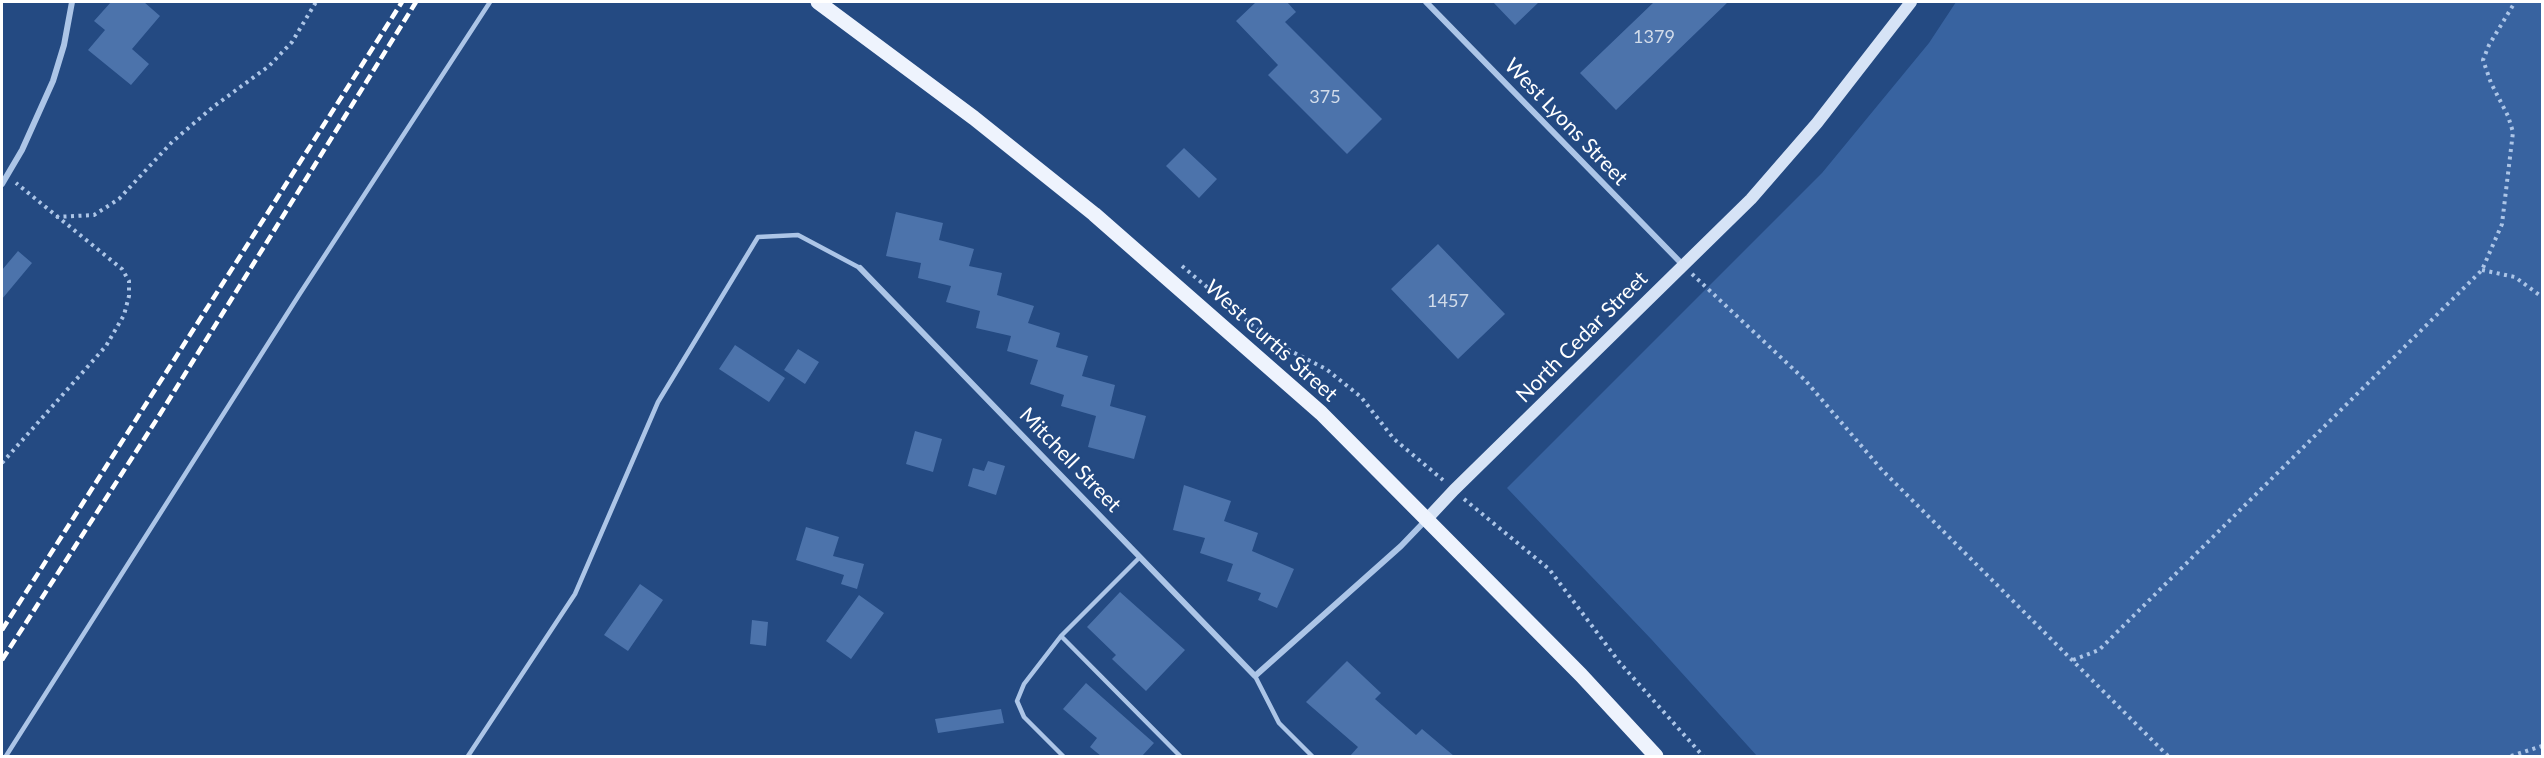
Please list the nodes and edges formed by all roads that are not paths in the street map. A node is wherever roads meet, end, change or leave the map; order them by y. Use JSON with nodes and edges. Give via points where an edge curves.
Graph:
{"nodes":[{"id":1,"x":72,"y":2,"type":"edge"},
{"id":2,"x":489,"y":2,"type":"edge"},
{"id":3,"x":818,"y":2,"type":"edge"},
{"id":4,"x":1426,"y":2,"type":"edge"},
{"id":5,"x":1911,"y":2,"type":"edge"},
{"id":6,"x":2,"y":184,"type":"edge"},
{"id":7,"x":1683,"y":265,"type":"junction"},
{"id":8,"x":860,"y":268,"type":"joint"},
{"id":9,"x":1426,"y":520,"type":"junction"},
{"id":10,"x":1140,"y":557,"type":"junction"},
{"id":11,"x":1061,"y":636,"type":"junction"},
{"id":12,"x":1255,"y":676,"type":"junction"},
{"id":13,"x":6,"y":756,"type":"edge"},
{"id":14,"x":468,"y":756,"type":"edge"},
{"id":15,"x":1063,"y":756,"type":"edge"},
{"id":16,"x":1180,"y":756,"type":"edge"},
{"id":17,"x":1312,"y":756,"type":"edge"},
{"id":18,"x":1656,"y":756,"type":"edge"}],
"edges":[{"from":1,"to":6,"type":"street","via":[[53,81]]},
{"from":2,"to":13,"type":"lane"},
{"from":3,"to":9,"type":"main road","name":"West Curtis Street","via":[[974,118],[1094,214],[1321,413]]},
{"from":4,"to":7,"type":"street","name":"West Lyons Street"},
{"from":5,"to":7,"type":"street","name":"North Cedar Street","via":[[1803,140],[1751,199]]},
{"from":7,"to":9,"type":"street","name":"North Cedar Street"},
{"from":8,"to":10,"type":"street","name":"Mitchell Street"},
{"from":8,"to":14,"type":"lane","via":[[798,235],[758,237],[658,402],[575,594]]},
{"from":9,"to":12,"type":"street","name":"North Cedar Street"},
{"from":9,"to":18,"type":"main road","name":"West Curtis Street"},
{"from":10,"to":11,"type":"lane"},
{"from":10,"to":12,"type":"street","name":"Mitchell Street"},
{"from":11,"to":15,"type":"lane","via":[[1024,684],[1017,701],[1024,717]]},
{"from":11,"to":16,"type":"lane"},
{"from":12,"to":17,"type":"lane","via":[[1279,723]]}]}
